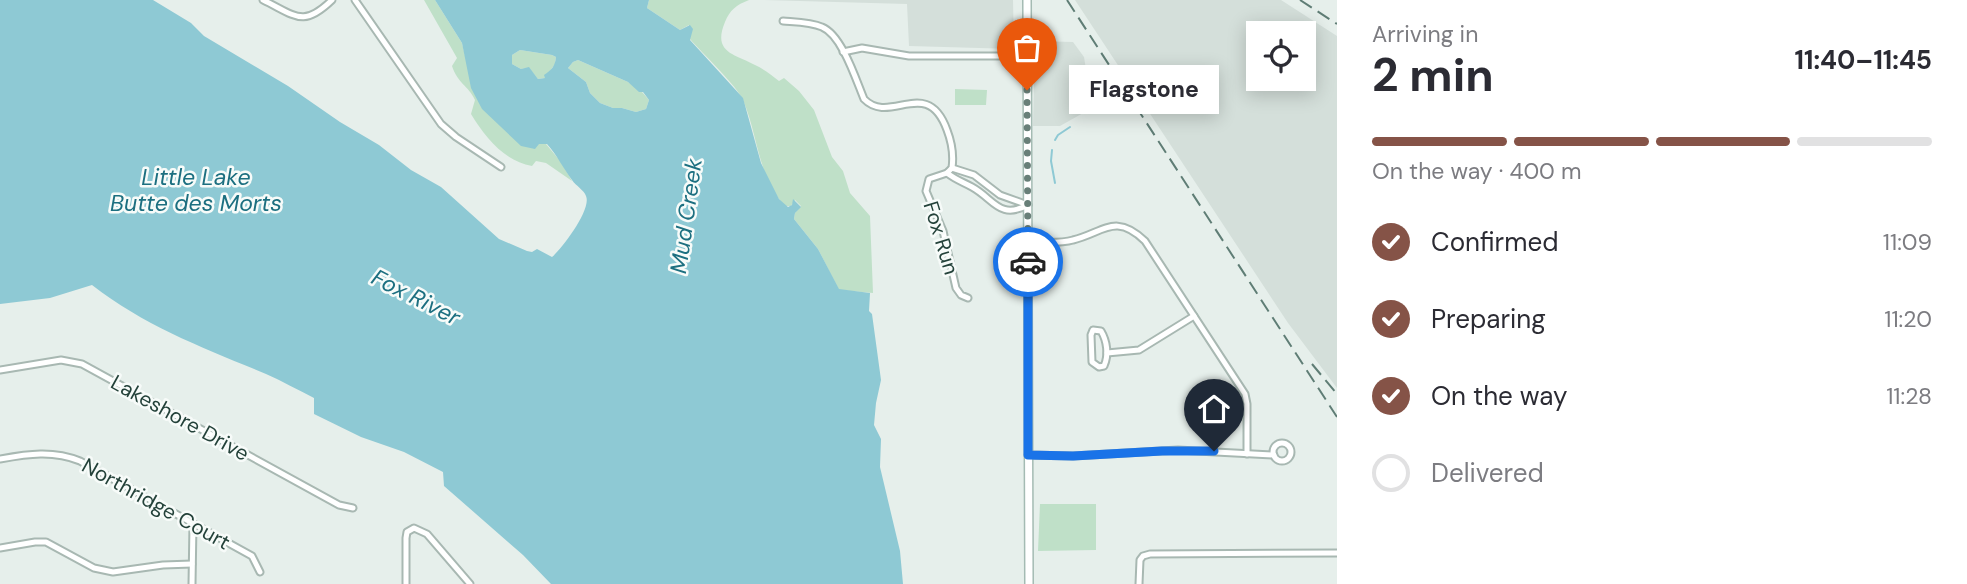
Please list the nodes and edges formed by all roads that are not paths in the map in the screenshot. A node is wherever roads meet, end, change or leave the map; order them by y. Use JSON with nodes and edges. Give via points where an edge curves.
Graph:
{"nodes":[{"id":1,"x":263,"y":0,"type":"edge"},
{"id":2,"x":332,"y":0,"type":"edge"},
{"id":3,"x":355,"y":0,"type":"edge"},
{"id":4,"x":1027,"y":0,"type":"edge"},
{"id":5,"x":783,"y":21,"type":"dead end"},
{"id":6,"x":843,"y":52,"type":"junction"},
{"id":7,"x":1027,"y":56,"type":"junction"},
{"id":8,"x":501,"y":167,"type":"dead end"},
{"id":9,"x":952,"y":168,"type":"junction"},
{"id":10,"x":947,"y":173,"type":"junction"},
{"id":11,"x":1028,"y":205,"type":"junction"},
{"id":12,"x":1028,"y":242,"type":"junction"},
{"id":13,"x":968,"y":298,"type":"dead end"},
{"id":14,"x":1194,"y":316,"type":"junction"},
{"id":15,"x":1107,"y":354,"type":"junction"},
{"id":16,"x":0,"y":370,"type":"edge"},
{"id":17,"x":1247,"y":454,"type":"junction"},
{"id":18,"x":1028,"y":455,"type":"junction"},
{"id":19,"x":1274,"y":455,"type":"dead end"},
{"id":20,"x":0,"y":459,"type":"edge"},
{"id":21,"x":353,"y":508,"type":"dead end"},
{"id":22,"x":193,"y":524,"type":"junction"},
{"id":23,"x":0,"y":548,"type":"edge"},
{"id":24,"x":1337,"y":553,"type":"edge"},
{"id":25,"x":192,"y":564,"type":"junction"},
{"id":26,"x":260,"y":572,"type":"dead end"},
{"id":27,"x":192,"y":584,"type":"edge"},
{"id":28,"x":406,"y":584,"type":"edge"},
{"id":29,"x":470,"y":584,"type":"edge"},
{"id":30,"x":1029,"y":584,"type":"edge"},
{"id":31,"x":1139,"y":584,"type":"edge"}],
"edges":[{"from":1,"to":2,"type":"street","via":[[304,18],[316,15]]},
{"from":3,"to":8,"type":"street","via":[[441,124]]},
{"from":4,"to":7,"type":"main road"},
{"from":5,"to":6,"type":"street","via":[[821,26]]},
{"from":6,"to":7,"type":"street","via":[[862,48],[909,56]]},
{"from":6,"to":9,"type":"street","via":[[870,105],[883,108],[920,102],[936,110],[952,144]]},
{"from":7,"to":11,"type":"main road"},
{"from":9,"to":10,"type":"street","name":"Fox Run"},
{"from":9,"to":11,"type":"street"},
{"from":10,"to":11,"type":"street","via":[[1001,209],[1019,210]]},
{"from":10,"to":13,"type":"street","name":"Fox Run","via":[[929,179],[926,191],[940,219],[956,288]]},
{"from":11,"to":12,"type":"main road"},
{"from":12,"to":14,"type":"street","via":[[1075,240],[1106,227],[1130,230],[1145,241]]},
{"from":12,"to":18,"type":"main road"},
{"from":14,"to":15,"type":"street","via":[[1139,350]]},
{"from":14,"to":17,"type":"street","via":[[1246,398]]},
{"from":15,"to":15,"type":"street","via":[[1103,333],[1093,330],[1093,365],[1104,366]]},
{"from":16,"to":21,"type":"street","name":"Lakeshore Drive","via":[[56,360],[82,364],[339,505]]},
{"from":17,"to":18,"type":"street","via":[[1178,450]]},
{"from":17,"to":19,"type":"street"},
{"from":18,"to":30,"type":"main road"},
{"from":20,"to":22,"type":"street","name":"Northridge Court","via":[[41,453],[73,459]]},
{"from":22,"to":25,"type":"street"},
{"from":22,"to":26,"type":"street","name":"Northridge Court","via":[[252,556]]},
{"from":23,"to":25,"type":"street","via":[[47,542],[107,572]]},
{"from":24,"to":31,"type":"street","via":[[1150,554],[1140,560]]},
{"from":25,"to":27,"type":"street"},
{"from":28,"to":29,"type":"street","via":[[406,538],[410,529],[417,528]]}]}
